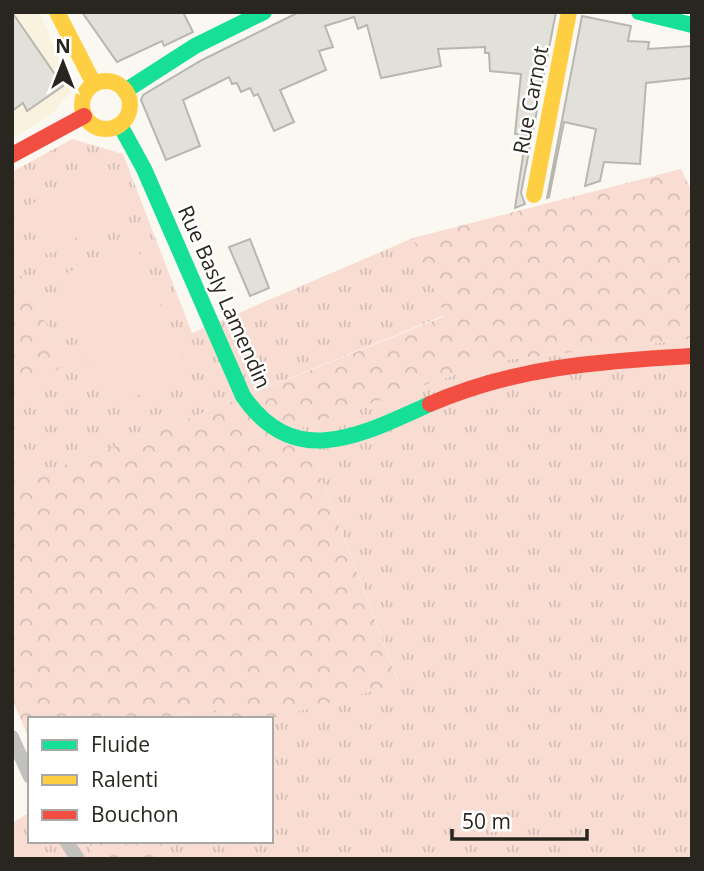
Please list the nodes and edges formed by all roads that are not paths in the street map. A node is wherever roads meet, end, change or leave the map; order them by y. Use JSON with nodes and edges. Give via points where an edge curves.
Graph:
{"nodes":[{"id":1,"x":57,"y":12,"type":"edge"},
{"id":2,"x":264,"y":12,"type":"edge"},
{"id":3,"x":569,"y":12,"type":"edge"},
{"id":4,"x":648,"y":14,"type":"edge"},
{"id":5,"x":692,"y":25,"type":"edge"},
{"id":6,"x":94,"y":84,"type":"junction"},
{"id":7,"x":125,"y":91,"type":"junction"},
{"id":8,"x":84,"y":116,"type":"junction"},
{"id":9,"x":120,"y":125,"type":"junction"},
{"id":10,"x":12,"y":155,"type":"edge"},
{"id":11,"x":534,"y":195,"type":"dead end"},
{"id":12,"x":692,"y":356,"type":"edge"},
{"id":13,"x":12,"y":737,"type":"edge"},
{"id":14,"x":28,"y":773,"type":"edge"},
{"id":15,"x":67,"y":843,"type":"edge"},
{"id":16,"x":78,"y":859,"type":"edge"}],
"edges":[{"from":1,"to":6,"type":"street"},
{"from":2,"to":7,"type":"street","via":[[195,46]]},
{"from":3,"to":11,"type":"street","name":"Rue Carnot"},
{"from":4,"to":5,"type":"street"},
{"from":6,"to":7,"type":"street","via":[[113,82]]},
{"from":6,"to":8,"type":"street","via":[[82,98]]},
{"from":7,"to":9,"type":"street","via":[[130,107]]},
{"from":8,"to":9,"type":"street","via":[[100,128]]},
{"from":8,"to":10,"type":"street"},
{"from":9,"to":12,"type":"street","name":"Rue Basly Lamendin","via":[[144,169],[243,396],[266,424],[289,437],[314,442],[339,439],[463,390],[538,369]]},
{"from":13,"to":14,"type":"street"},
{"from":15,"to":16,"type":"street"}]}
